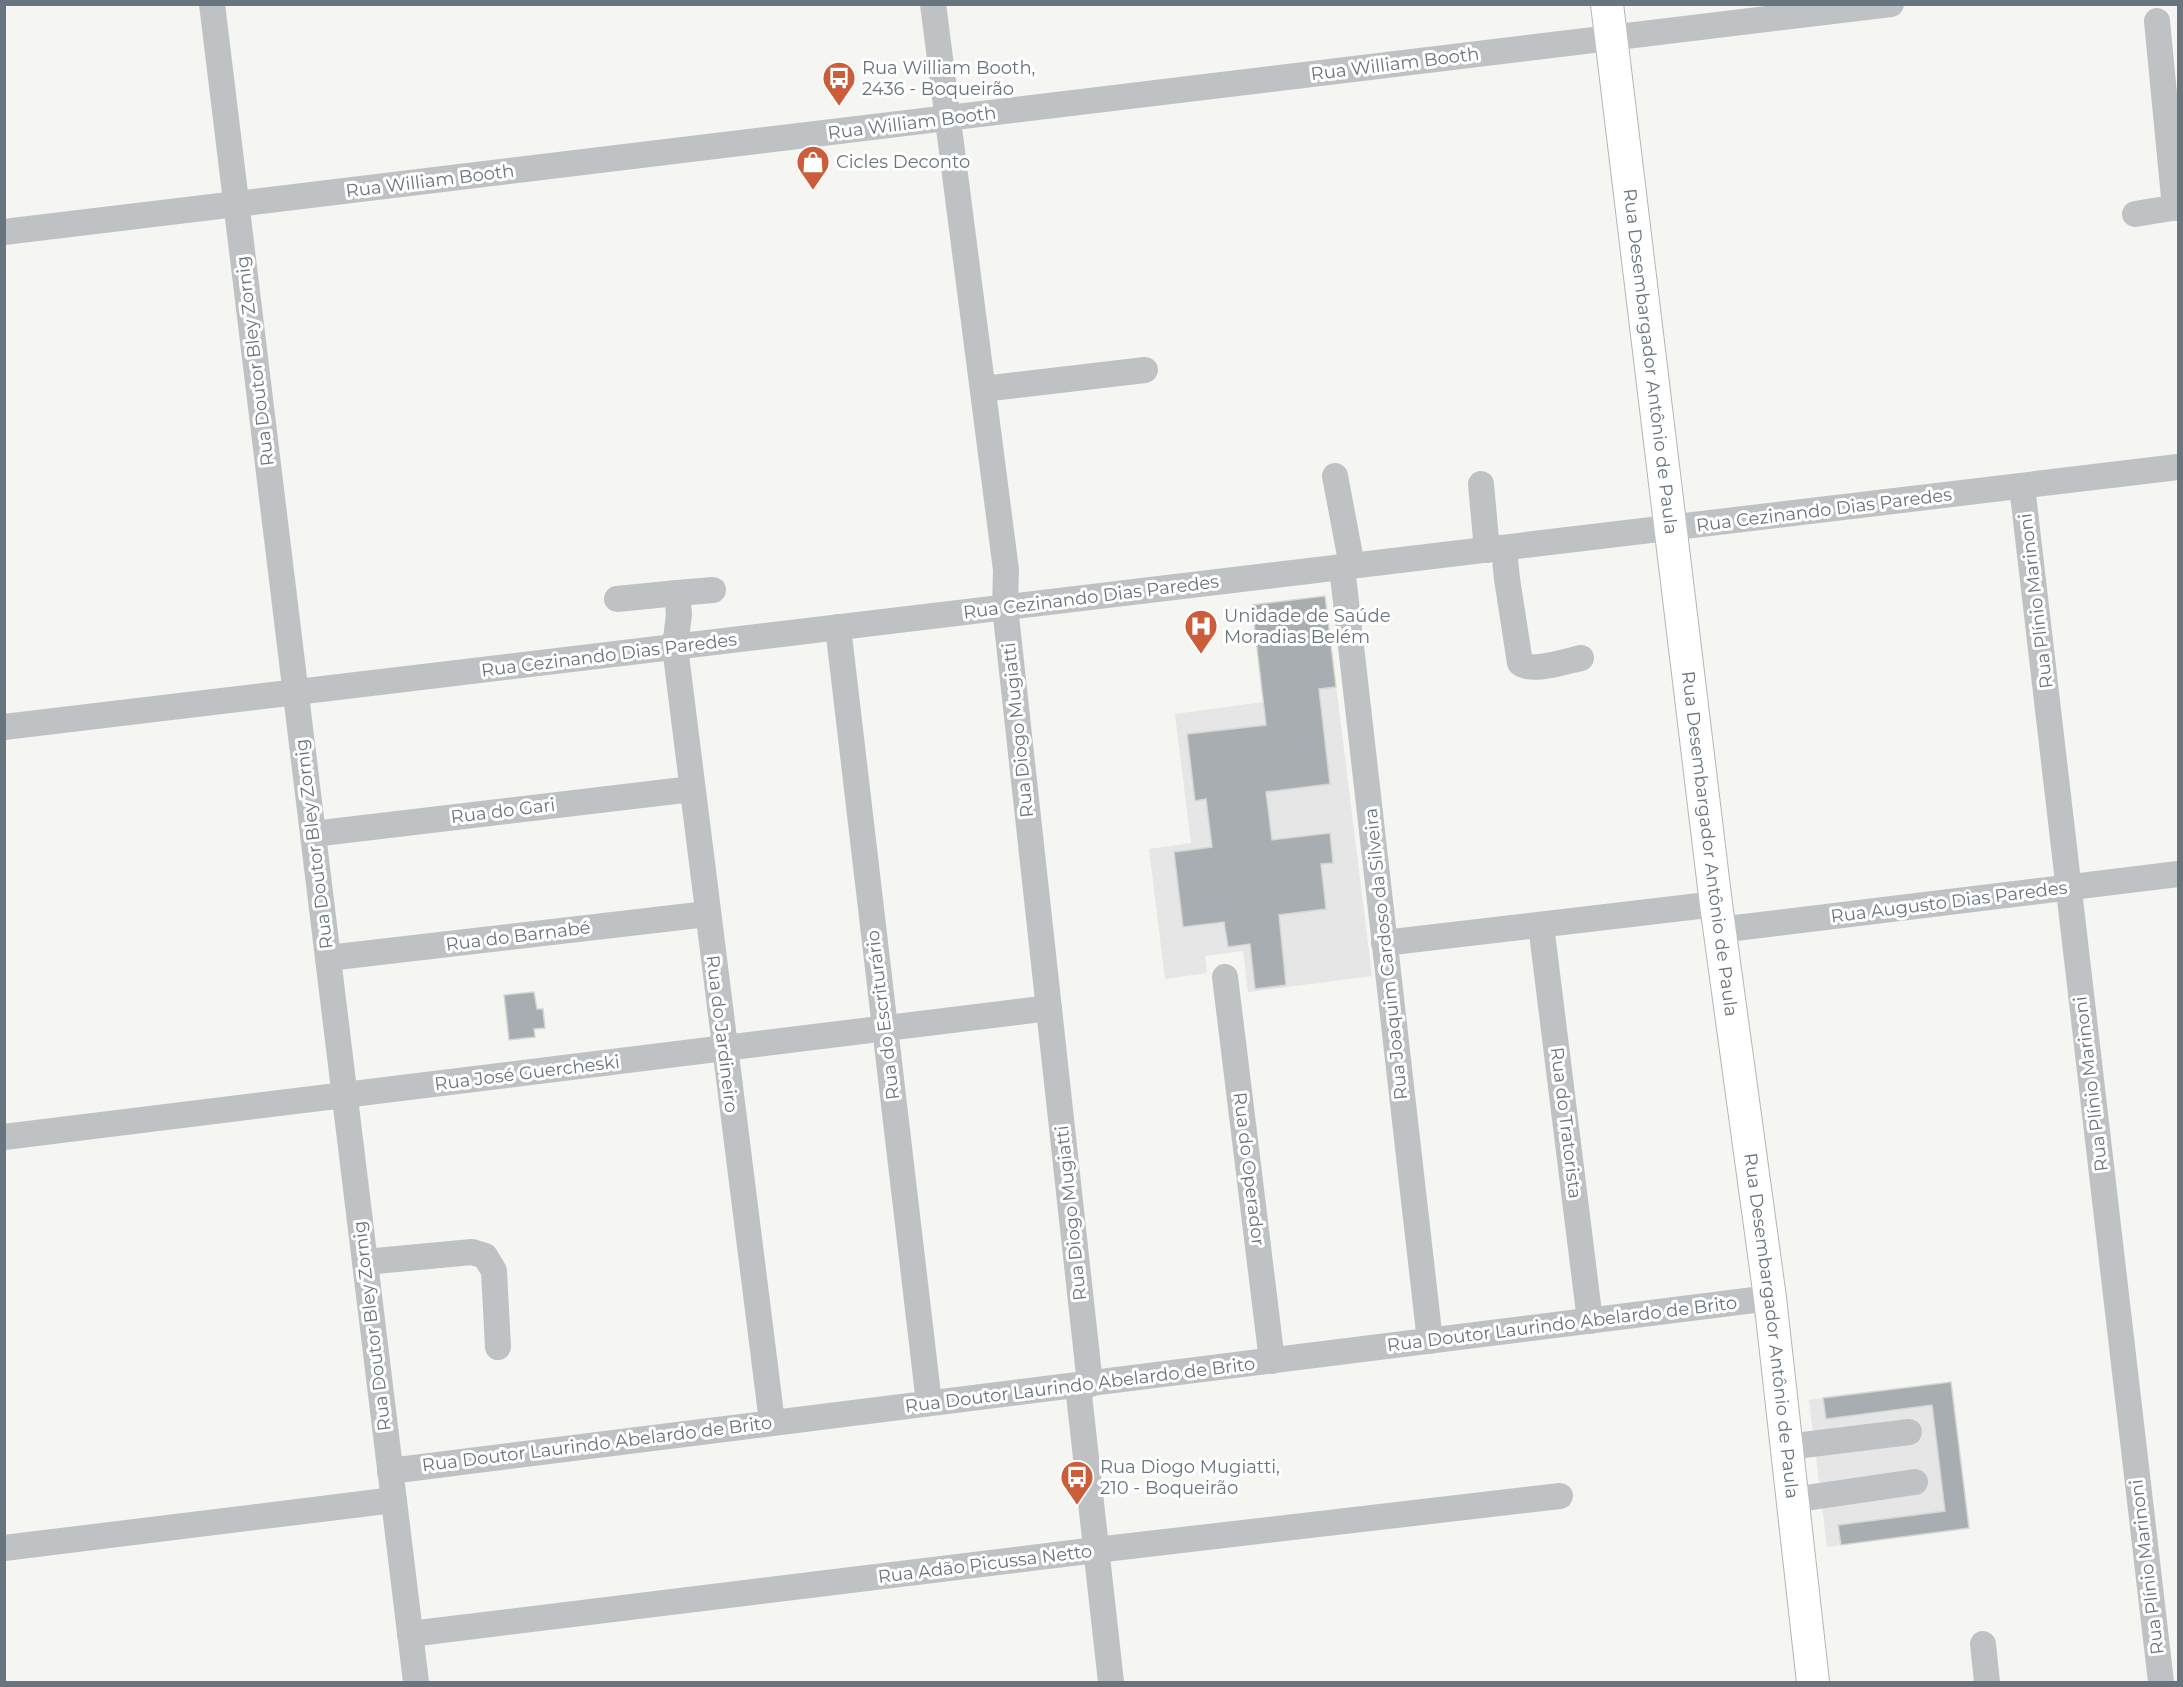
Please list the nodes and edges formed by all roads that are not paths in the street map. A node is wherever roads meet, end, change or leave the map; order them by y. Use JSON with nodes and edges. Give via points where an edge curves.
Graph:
{"nodes":[{"id":1,"x":212,"y":4,"type":"edge"},
{"id":2,"x":933,"y":4,"type":"edge"},
{"id":3,"x":1607,"y":4,"type":"edge"},
{"id":4,"x":1891,"y":4,"type":"edge"},
{"id":5,"x":2157,"y":21,"type":"dead end"},
{"id":6,"x":1611,"y":38,"type":"junction"},
{"id":7,"x":948,"y":118,"type":"junction"},
{"id":8,"x":236,"y":204,"type":"junction"},
{"id":9,"x":2177,"y":208,"type":"edge"},
{"id":10,"x":2135,"y":214,"type":"dead end"},
{"id":11,"x":4,"y":232,"type":"edge"},
{"id":12,"x":1145,"y":370,"type":"dead end"},
{"id":13,"x":982,"y":389,"type":"junction"},
{"id":14,"x":2178,"y":467,"type":"edge"},
{"id":15,"x":1335,"y":476,"type":"dead end"},
{"id":16,"x":1481,"y":484,"type":"dead end"},
{"id":17,"x":2022,"y":486,"type":"junction"},
{"id":18,"x":1670,"y":528,"type":"junction"},
{"id":19,"x":1496,"y":549,"type":"junction"},
{"id":20,"x":1347,"y":566,"type":"junction"},
{"id":21,"x":713,"y":590,"type":"dead end"},
{"id":22,"x":677,"y":593,"type":"junction"},
{"id":23,"x":617,"y":599,"type":"dead end"},
{"id":24,"x":1005,"y":607,"type":"junction"},
{"id":25,"x":838,"y":627,"type":"junction"},
{"id":26,"x":675,"y":647,"type":"junction"},
{"id":27,"x":1581,"y":658,"type":"dead end"},
{"id":28,"x":295,"y":692,"type":"junction"},
{"id":29,"x":4,"y":727,"type":"edge"},
{"id":30,"x":692,"y":789,"type":"junction"},
{"id":31,"x":313,"y":834,"type":"junction"},
{"id":32,"x":2178,"y":874,"type":"edge"},
{"id":33,"x":2069,"y":888,"type":"junction"},
{"id":34,"x":707,"y":914,"type":"junction"},
{"id":35,"x":1717,"y":917,"type":"junction"},
{"id":36,"x":1541,"y":925,"type":"junction"},
{"id":37,"x":1384,"y":943,"type":"junction"},
{"id":38,"x":328,"y":958,"type":"junction"},
{"id":39,"x":1225,"y":977,"type":"dead end"},
{"id":40,"x":1049,"y":1008,"type":"junction"},
{"id":41,"x":884,"y":1029,"type":"junction"},
{"id":42,"x":724,"y":1048,"type":"junction"},
{"id":43,"x":344,"y":1095,"type":"junction"},
{"id":44,"x":4,"y":1137,"type":"edge"},
{"id":45,"x":365,"y":1262,"type":"junction"},
{"id":46,"x":1770,"y":1298,"type":"junction"},
{"id":47,"x":1590,"y":1321,"type":"junction"},
{"id":48,"x":1430,"y":1341,"type":"junction"},
{"id":49,"x":498,"y":1347,"type":"dead end"},
{"id":50,"x":1272,"y":1361,"type":"junction"},
{"id":51,"x":1084,"y":1385,"type":"junction"},
{"id":52,"x":929,"y":1403,"type":"junction"},
{"id":53,"x":771,"y":1422,"type":"junction"},
{"id":54,"x":1909,"y":1432,"type":"dead end"},
{"id":55,"x":1787,"y":1447,"type":"junction"},
{"id":56,"x":390,"y":1471,"type":"junction"},
{"id":57,"x":1915,"y":1482,"type":"dead end"},
{"id":58,"x":1560,"y":1496,"type":"dead end"},
{"id":59,"x":394,"y":1500,"type":"junction"},
{"id":60,"x":1792,"y":1500,"type":"junction"},
{"id":61,"x":4,"y":1548,"type":"edge"},
{"id":62,"x":1096,"y":1550,"type":"junction"},
{"id":63,"x":410,"y":1634,"type":"junction"},
{"id":64,"x":1983,"y":1644,"type":"dead end"},
{"id":65,"x":416,"y":1683,"type":"edge"},
{"id":66,"x":1112,"y":1683,"type":"edge"},
{"id":67,"x":1813,"y":1683,"type":"edge"},
{"id":68,"x":1988,"y":1683,"type":"edge"},
{"id":69,"x":2161,"y":1683,"type":"edge"}],
"edges":[{"from":1,"to":8,"type":"street","name":"Rua Doutor Bley Zornig"},
{"from":2,"to":7,"type":"street","name":"Rua Diogo Mugiatti"},
{"from":3,"to":6,"type":"main road","name":"Rua Desembargador Antônio de Paula"},
{"from":4,"to":6,"type":"street","name":"Rua William Booth"},
{"from":5,"to":9,"type":"street"},
{"from":6,"to":7,"type":"street","name":"Rua William Booth"},
{"from":6,"to":18,"type":"main road","name":"Rua Desembargador Antônio de Paula"},
{"from":7,"to":8,"type":"street","name":"Rua William Booth"},
{"from":7,"to":13,"type":"street","name":"Rua Diogo Mugiatti"},
{"from":8,"to":11,"type":"street","name":"Rua William Booth"},
{"from":8,"to":28,"type":"street","name":"Rua Doutor Bley Zornig"},
{"from":9,"to":10,"type":"street"},
{"from":12,"to":13,"type":"street"},
{"from":13,"to":24,"type":"street","name":"Rua Diogo Mugiatti","via":[[1006,570]]},
{"from":14,"to":17,"type":"street","name":"Rua Cezinando Dias Paredes"},
{"from":15,"to":20,"type":"street","name":"Rua Joaquim Cardoso da Silveira"},
{"from":16,"to":19,"type":"street"},
{"from":17,"to":18,"type":"street","name":"Rua Cezinando Dias Paredes"},
{"from":17,"to":33,"type":"street","name":"Rua Plínio Marinoni"},
{"from":18,"to":19,"type":"street","name":"Rua Cezinando Dias Paredes"},
{"from":18,"to":35,"type":"main road","name":"Rua Desembargador Antônio de Paula"},
{"from":19,"to":20,"type":"street","name":"Rua Cezinando Dias Paredes"},
{"from":19,"to":27,"type":"street","via":[[1507,579],[1520,663],[1532,668]]},
{"from":20,"to":24,"type":"street","name":"Rua Cezinando Dias Paredes"},
{"from":20,"to":37,"type":"street","name":"Rua Joaquim Cardoso da Silveira"},
{"from":21,"to":22,"type":"street"},
{"from":22,"to":23,"type":"street"},
{"from":22,"to":26,"type":"street","name":"Rua do Jardineiro"},
{"from":24,"to":25,"type":"street","name":"Rua Cezinando Dias Paredes"},
{"from":24,"to":40,"type":"street","name":"Rua Diogo Mugiatti"},
{"from":25,"to":26,"type":"street","name":"Rua Cezinando Dias Paredes"},
{"from":25,"to":41,"type":"street","name":"Rua do Escriturário"},
{"from":26,"to":28,"type":"street","name":"Rua Cezinando Dias Paredes"},
{"from":26,"to":30,"type":"street","name":"Rua do Jardineiro"},
{"from":28,"to":29,"type":"street","name":"Rua Cezinando Dias Paredes"},
{"from":28,"to":31,"type":"street","name":"Rua Doutor Bley Zornig"},
{"from":30,"to":31,"type":"street","name":"Rua do Gari"},
{"from":30,"to":34,"type":"street","name":"Rua do Jardineiro"},
{"from":31,"to":38,"type":"street","name":"Rua Doutor Bley Zornig"},
{"from":32,"to":33,"type":"street","name":"Rua Augusto Dias Paredes"},
{"from":33,"to":35,"type":"street","name":"Rua Augusto Dias Paredes"},
{"from":33,"to":69,"type":"street","name":"Rua Plínio Marinoni"},
{"from":34,"to":38,"type":"street","name":"Rua do Barnabé"},
{"from":34,"to":42,"type":"street","name":"Rua do Jardineiro"},
{"from":35,"to":36,"type":"street","name":"Rua Augusto Dias Paredes"},
{"from":35,"to":46,"type":"main road","name":"Rua Desembargador Antônio de Paula"},
{"from":36,"to":37,"type":"street","name":"Rua Augusto Dias Paredes"},
{"from":36,"to":47,"type":"street","name":"Rua do Tratorista"},
{"from":37,"to":48,"type":"street","name":"Rua Joaquim Cardoso da Silveira"},
{"from":38,"to":43,"type":"street","name":"Rua Doutor Bley Zornig"},
{"from":39,"to":50,"type":"street","name":"Rua do Operador"},
{"from":40,"to":41,"type":"street","name":"Rua José Guercheski"},
{"from":40,"to":51,"type":"street","name":"Rua Diogo Mugiatti"},
{"from":41,"to":42,"type":"street","name":"Rua José Guercheski"},
{"from":41,"to":52,"type":"street","name":"Rua do Escriturário"},
{"from":42,"to":43,"type":"street","name":"Rua José Guercheski"},
{"from":42,"to":53,"type":"street","name":"Rua do Jardineiro"},
{"from":43,"to":44,"type":"street","name":"Rua José Guercheski"},
{"from":43,"to":45,"type":"street","name":"Rua Doutor Bley Zornig"},
{"from":45,"to":49,"type":"street","via":[[472,1252],[484,1256],[494,1271]]},
{"from":45,"to":56,"type":"street","name":"Rua Doutor Bley Zornig"},
{"from":46,"to":47,"type":"street","name":"Rua Doutor Laurindo Abelardo de Brito"},
{"from":46,"to":55,"type":"main road","name":"Rua Desembargador Antônio de Paula"},
{"from":47,"to":48,"type":"street","name":"Rua Doutor Laurindo Abelardo de Brito"},
{"from":48,"to":50,"type":"street","name":"Rua Doutor Laurindo Abelardo de Brito"},
{"from":50,"to":51,"type":"street","name":"Rua Doutor Laurindo Abelardo de Brito"},
{"from":51,"to":52,"type":"street","name":"Rua Doutor Laurindo Abelardo de Brito"},
{"from":51,"to":62,"type":"street","name":"Rua Diogo Mugiatti"},
{"from":52,"to":53,"type":"street","name":"Rua Doutor Laurindo Abelardo de Brito"},
{"from":53,"to":56,"type":"street","name":"Rua Doutor Laurindo Abelardo de Brito"},
{"from":54,"to":55,"type":"street"},
{"from":55,"to":60,"type":"main road","name":"Rua Desembargador Antônio de Paula"},
{"from":56,"to":59,"type":"street","name":"Rua Doutor Bley Zornig"},
{"from":57,"to":60,"type":"street"},
{"from":58,"to":62,"type":"street","name":"Rua Adão Picussa Netto"},
{"from":59,"to":61,"type":"street"},
{"from":59,"to":63,"type":"street","name":"Rua Doutor Bley Zornig"},
{"from":60,"to":67,"type":"main road","name":"Rua Desembargador Antônio de Paula"},
{"from":62,"to":63,"type":"street","name":"Rua Adão Picussa Netto"},
{"from":62,"to":66,"type":"street","name":"Rua Diogo Mugiatti"},
{"from":63,"to":65,"type":"street","name":"Rua Doutor Bley Zornig"},
{"from":64,"to":68,"type":"street"}]}
